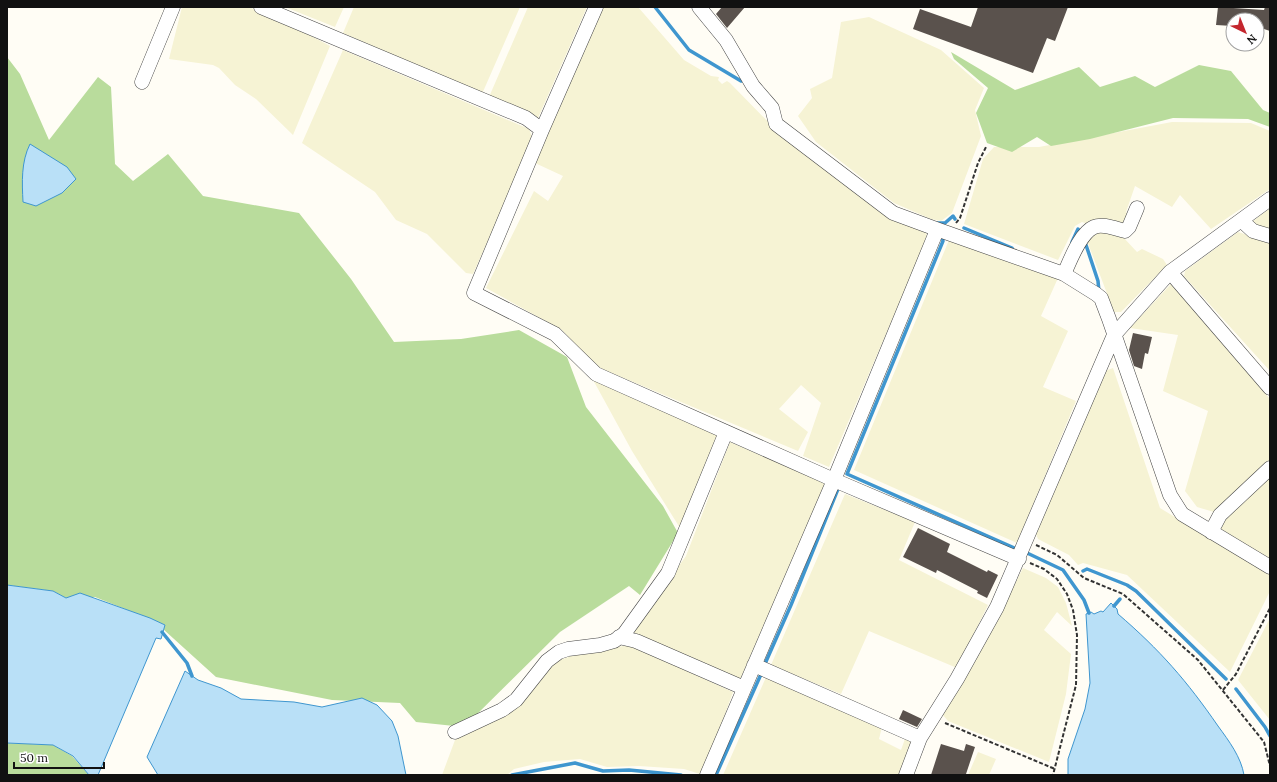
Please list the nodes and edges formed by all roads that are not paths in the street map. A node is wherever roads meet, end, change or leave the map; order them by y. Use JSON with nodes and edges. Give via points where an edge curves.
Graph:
{"nodes":[{"id":1,"x":173,"y":7,"type":"edge"},
{"id":2,"x":261,"y":7,"type":"edge"},
{"id":3,"x":596,"y":7,"type":"edge"},
{"id":4,"x":699,"y":7,"type":"edge"},
{"id":5,"x":142,"y":82,"type":"dead end"},
{"id":6,"x":542,"y":130,"type":"junction"},
{"id":7,"x":1270,"y":199,"type":"edge"},
{"id":8,"x":1137,"y":208,"type":"dead end"},
{"id":9,"x":1241,"y":220,"type":"junction"},
{"id":10,"x":942,"y":231,"type":"junction"},
{"id":11,"x":1270,"y":236,"type":"edge"},
{"id":12,"x":1170,"y":272,"type":"junction"},
{"id":13,"x":1064,"y":274,"type":"junction"},
{"id":14,"x":1114,"y":335,"type":"junction"},
{"id":15,"x":1270,"y":388,"type":"edge"},
{"id":16,"x":726,"y":432,"type":"junction"},
{"id":17,"x":1270,"y":468,"type":"edge"},
{"id":18,"x":834,"y":480,"type":"junction"},
{"id":19,"x":1213,"y":528,"type":"junction"},
{"id":20,"x":1019,"y":559,"type":"junction"},
{"id":21,"x":1270,"y":567,"type":"edge"},
{"id":22,"x":619,"y":637,"type":"junction"},
{"id":23,"x":754,"y":665,"type":"junction"},
{"id":24,"x":744,"y":688,"type":"junction"},
{"id":25,"x":455,"y":732,"type":"dead end"},
{"id":26,"x":920,"y":738,"type":"junction"},
{"id":27,"x":707,"y":775,"type":"edge"},
{"id":28,"x":906,"y":775,"type":"edge"}],
"edges":[{"from":1,"to":5,"type":"street"},
{"from":2,"to":6,"type":"street","via":[[526,118]]},
{"from":3,"to":6,"type":"street"},
{"from":4,"to":10,"type":"street","via":[[726,40],[753,86],[772,108],[776,124],[893,213]]},
{"from":6,"to":16,"type":"street","via":[[474,293],[555,334],[596,374]]},
{"from":7,"to":9,"type":"street"},
{"from":8,"to":13,"type":"street","via":[[1125,231],[1101,226],[1087,232]]},
{"from":9,"to":11,"type":"street","via":[[1253,231]]},
{"from":9,"to":12,"type":"street"},
{"from":10,"to":13,"type":"street"},
{"from":10,"to":18,"type":"street"},
{"from":12,"to":14,"type":"street"},
{"from":12,"to":15,"type":"street"},
{"from":13,"to":14,"type":"street","via":[[1098,296]]},
{"from":14,"to":19,"type":"street","via":[[1170,495],[1182,514]]},
{"from":14,"to":20,"type":"street"},
{"from":16,"to":18,"type":"street"},
{"from":16,"to":22,"type":"street","via":[[668,573],[624,634]]},
{"from":17,"to":19,"type":"street","via":[[1220,515]]},
{"from":18,"to":20,"type":"street"},
{"from":18,"to":23,"type":"street"},
{"from":19,"to":21,"type":"street"},
{"from":20,"to":26,"type":"street","via":[[997,607]]},
{"from":22,"to":24,"type":"street","via":[[636,641]]},
{"from":22,"to":25,"type":"street","via":[[600,645],[559,652],[548,661],[516,700],[502,710]]},
{"from":23,"to":24,"type":"street"},
{"from":23,"to":26,"type":"street"},
{"from":24,"to":27,"type":"street"},
{"from":26,"to":28,"type":"street"}]}
